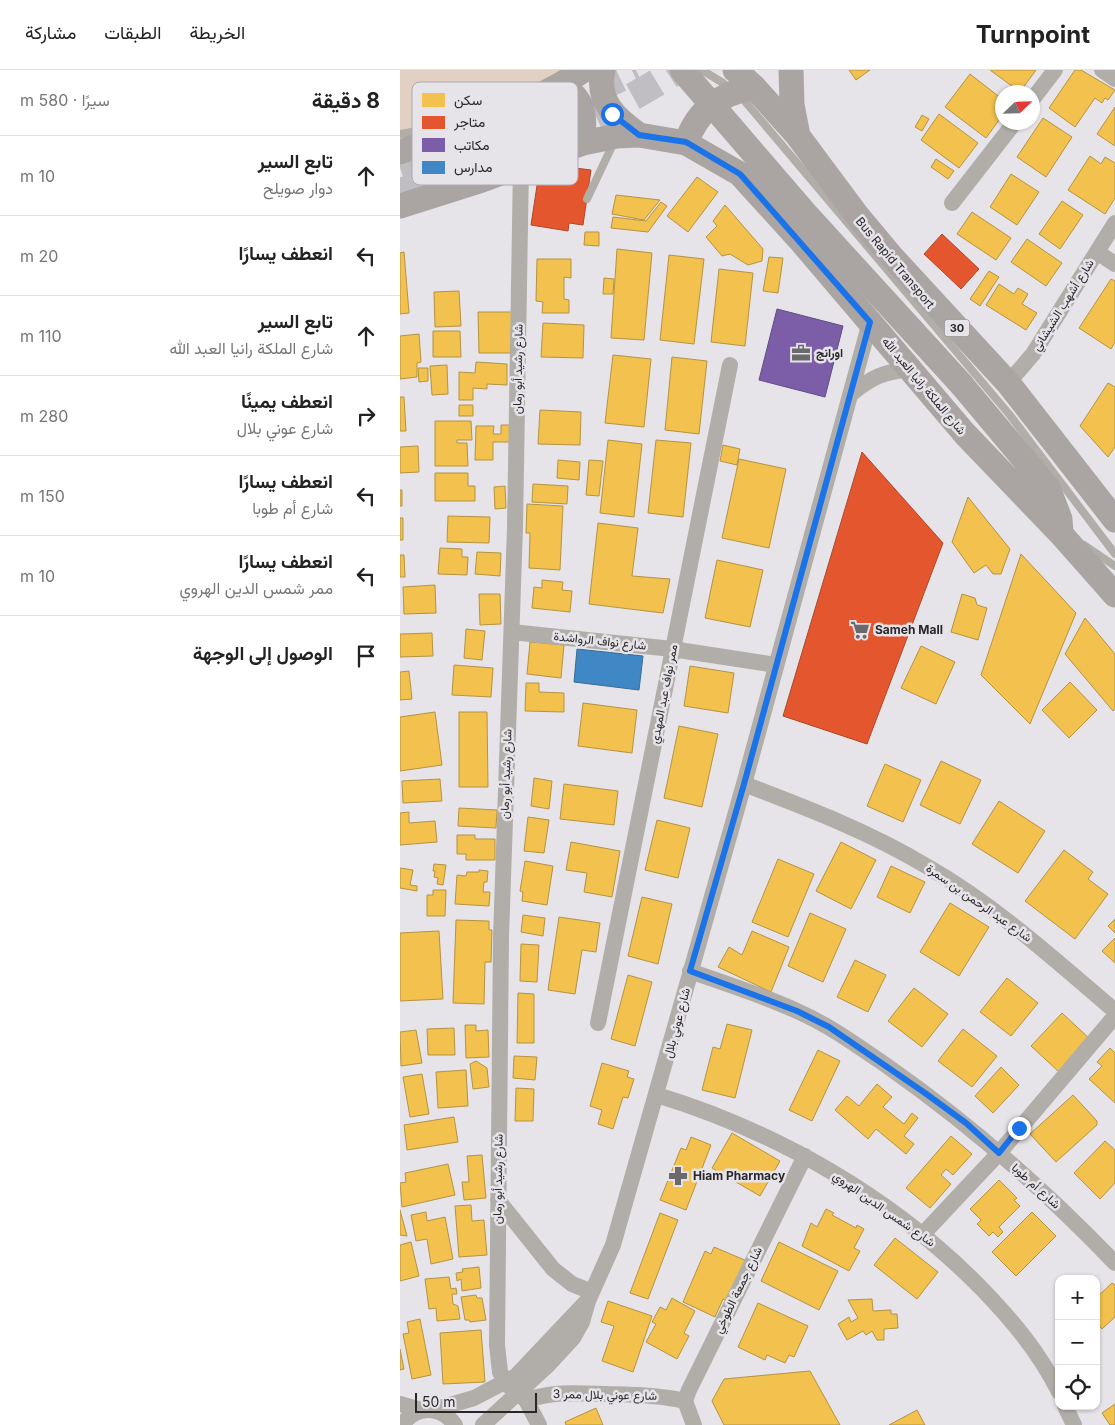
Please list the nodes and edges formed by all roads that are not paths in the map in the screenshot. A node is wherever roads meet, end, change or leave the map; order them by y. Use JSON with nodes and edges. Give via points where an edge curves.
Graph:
{"nodes":[{"id":1,"x":584,"y":70,"type":"edge"},
{"id":2,"x":603,"y":70,"type":"edge"},
{"id":3,"x":682,"y":70,"type":"edge"},
{"id":4,"x":702,"y":70,"type":"edge"},
{"id":5,"x":791,"y":70,"type":"edge"},
{"id":6,"x":1055,"y":70,"type":"edge"},
{"id":7,"x":1102,"y":70,"type":"edge"},
{"id":8,"x":1115,"y":79,"type":"edge"},
{"id":9,"x":740,"y":80,"type":"edge"},
{"id":10,"x":566,"y":82,"type":"edge"},
{"id":11,"x":1040,"y":90,"type":"edge"},
{"id":12,"x":578,"y":98,"type":"edge"},
{"id":13,"x":1009,"y":130,"type":"edge"},
{"id":14,"x":628,"y":136,"type":"junction"},
{"id":15,"x":798,"y":136,"type":"junction"},
{"id":16,"x":686,"y":142,"type":"junction"},
{"id":17,"x":583,"y":144,"type":"junction"},
{"id":18,"x":578,"y":146,"type":"edge"},
{"id":19,"x":412,"y":148,"type":"edge"},
{"id":20,"x":400,"y":152,"type":"edge"},
{"id":21,"x":466,"y":185,"type":"edge"},
{"id":22,"x":533,"y":185,"type":"edge"},
{"id":23,"x":587,"y":199,"type":"dead end"},
{"id":24,"x":952,"y":203,"type":"dead end"},
{"id":25,"x":400,"y":206,"type":"edge"},
{"id":26,"x":1115,"y":223,"type":"edge"},
{"id":27,"x":1097,"y":252,"type":"junction"},
{"id":28,"x":1115,"y":264,"type":"edge"},
{"id":29,"x":870,"y":322,"type":"junction"},
{"id":30,"x":730,"y":364,"type":"dead end"},
{"id":31,"x":910,"y":369,"type":"junction"},
{"id":32,"x":1008,"y":383,"type":"junction"},
{"id":33,"x":851,"y":394,"type":"junction"},
{"id":34,"x":1115,"y":520,"type":"edge"},
{"id":35,"x":1061,"y":534,"type":"junction"},
{"id":36,"x":1115,"y":554,"type":"edge"},
{"id":37,"x":1115,"y":566,"type":"edge"},
{"id":38,"x":1115,"y":596,"type":"edge"},
{"id":39,"x":512,"y":632,"type":"junction"},
{"id":40,"x":672,"y":649,"type":"junction"},
{"id":41,"x":776,"y":665,"type":"junction"},
{"id":42,"x":744,"y":784,"type":"junction"},
{"id":43,"x":690,"y":971,"type":"junction"},
{"id":44,"x":1115,"y":1011,"type":"edge"},
{"id":45,"x":1115,"y":1016,"type":"edge"},
{"id":46,"x":598,"y":1024,"type":"dead end"},
{"id":47,"x":657,"y":1095,"type":"junction"},
{"id":48,"x":999,"y":1153,"type":"junction"},
{"id":49,"x":805,"y":1156,"type":"junction"},
{"id":50,"x":498,"y":1200,"type":"junction"},
{"id":51,"x":923,"y":1234,"type":"junction"},
{"id":52,"x":1115,"y":1263,"type":"edge"},
{"id":53,"x":590,"y":1296,"type":"junction"},
{"id":54,"x":1055,"y":1385,"type":"edge"},
{"id":55,"x":516,"y":1392,"type":"junction"},
{"id":56,"x":685,"y":1401,"type":"junction"},
{"id":57,"x":400,"y":1404,"type":"edge"},
{"id":58,"x":427,"y":1410,"type":"junction"},
{"id":59,"x":1068,"y":1410,"type":"edge"},
{"id":60,"x":402,"y":1425,"type":"edge"},
{"id":61,"x":455,"y":1425,"type":"edge"},
{"id":62,"x":483,"y":1425,"type":"edge"},
{"id":63,"x":539,"y":1425,"type":"edge"},
{"id":64,"x":694,"y":1425,"type":"edge"},
{"id":65,"x":1074,"y":1425,"type":"edge"}],
"edges":[{"from":1,"to":10,"type":"main road"},
{"from":2,"to":14,"type":"main road","via":[[601,86],[604,101]]},
{"from":3,"to":35,"type":"main road","bridge":true,"via":[[804,212],[961,384],[1048,488],[1058,511]]},
{"from":4,"to":9,"type":"lane","name":"Bus Rapid Transport"},
{"from":5,"to":15,"type":"main road","via":[[792,105]]},
{"from":6,"to":11,"type":"street"},
{"from":7,"to":8,"type":"street"},
{"from":9,"to":15,"type":"main road","number":"30"},
{"from":9,"to":16,"type":"main road","via":[[704,110]]},
{"from":9,"to":36,"type":"lane","name":"Bus Rapid Transport","via":[[1009,414]]},
{"from":12,"to":17,"type":"main road","via":[[583,106]]},
{"from":13,"to":24,"type":"street"},
{"from":14,"to":16,"type":"main road"},
{"from":14,"to":17,"type":"main road"},
{"from":14,"to":23,"type":"lane"},
{"from":15,"to":32,"type":"main road","number":"30","via":[[891,256]]},
{"from":16,"to":29,"type":"main road","name":"شارع الملكة رانيا العبد الله","via":[[740,174]]},
{"from":17,"to":18,"type":"main road"},
{"from":19,"to":20,"type":"main road"},
{"from":21,"to":25,"type":"main road"},
{"from":22,"to":39,"type":"street","name":"شارع رشيد أبو رمان"},
{"from":26,"to":27,"type":"street","name":"شارع أشهب الشيشاني"},
{"from":27,"to":28,"type":"street"},
{"from":27,"to":32,"type":"street","name":"شارع أشهب الشيشاني","via":[[1032,354]]},
{"from":29,"to":31,"type":"main road","name":"شارع الملكة رانيا العبد الله"},
{"from":29,"to":33,"type":"street","name":"شارع عوني بلال"},
{"from":30,"to":40,"type":"street","name":"ممر نواف عبد المهدي"},
{"from":31,"to":33,"type":"street","via":[[873,377]]},
{"from":31,"to":35,"type":"main road","name":"شارع الملكة رانيا العبد الله","via":[[965,434]]},
{"from":32,"to":34,"type":"main road","number":"30"},
{"from":33,"to":41,"type":"street","name":"شارع عوني بلال"},
{"from":35,"to":37,"type":"lane"},
{"from":35,"to":38,"type":"main road","name":"شارع الملكة رانيا العبد الله"},
{"from":39,"to":40,"type":"street","name":"شارع نواف الرواشدة"},
{"from":39,"to":50,"type":"street","name":"شارع رشيد أبو رمان","via":[[501,937]]},
{"from":40,"to":41,"type":"street","name":"شارع نواف الرواشدة"},
{"from":40,"to":46,"type":"street","name":"ممر نواف عبد المهدي"},
{"from":41,"to":42,"type":"street","name":"شارع عوني بلال"},
{"from":42,"to":43,"type":"street","name":"شارع عوني بلال"},
{"from":42,"to":44,"type":"street","name":"شارع عبد الرحمن بن سمرة","via":[[848,826],[928,866],[1001,916]]},
{"from":43,"to":47,"type":"street","name":"شارع عوني بلال"},
{"from":43,"to":48,"type":"street","name":"شارع أم طوبا","via":[[797,1011],[829,1027],[966,1123]]},
{"from":45,"to":48,"type":"street"},
{"from":47,"to":49,"type":"street","name":"شارع شمس الدين الهروي","via":[[732,1121]]},
{"from":47,"to":53,"type":"street","name":"شارع عوني بلال","via":[[613,1245]]},
{"from":48,"to":51,"type":"street"},
{"from":48,"to":52,"type":"street","name":"شارع أم طوبا","via":[[1063,1210]]},
{"from":49,"to":51,"type":"street","name":"شارع شمس الدين الهروي"},
{"from":49,"to":56,"type":"street","name":"شارع جمعة الطوخي"},
{"from":50,"to":53,"type":"street","via":[[553,1269]]},
{"from":50,"to":55,"type":"street","name":"شارع رشيد أبو رمان","via":[[497,1345],[500,1372]]},
{"from":51,"to":54,"type":"street","name":"شارع شمس الدين الهروي","via":[[1016,1324]]},
{"from":53,"to":55,"type":"street","name":"شارع عوني بلال","via":[[523,1370]]},
{"from":55,"to":56,"type":"street","name":"شارع عوني بلال ممر 3","via":[[656,1395]]},
{"from":55,"to":58,"type":"street","name":"شارع عوني بلال"},
{"from":55,"to":62,"type":"street","name":"شارع عوني بلال"},
{"from":55,"to":63,"type":"street","name":"شارع رشيد أبو رمان"},
{"from":56,"to":64,"type":"street"},
{"from":57,"to":58,"type":"street"},
{"from":58,"to":60,"type":"street","via":[[407,1418]]},
{"from":58,"to":61,"type":"street","via":[[445,1414]]},
{"from":59,"to":65,"type":"street"}]}
